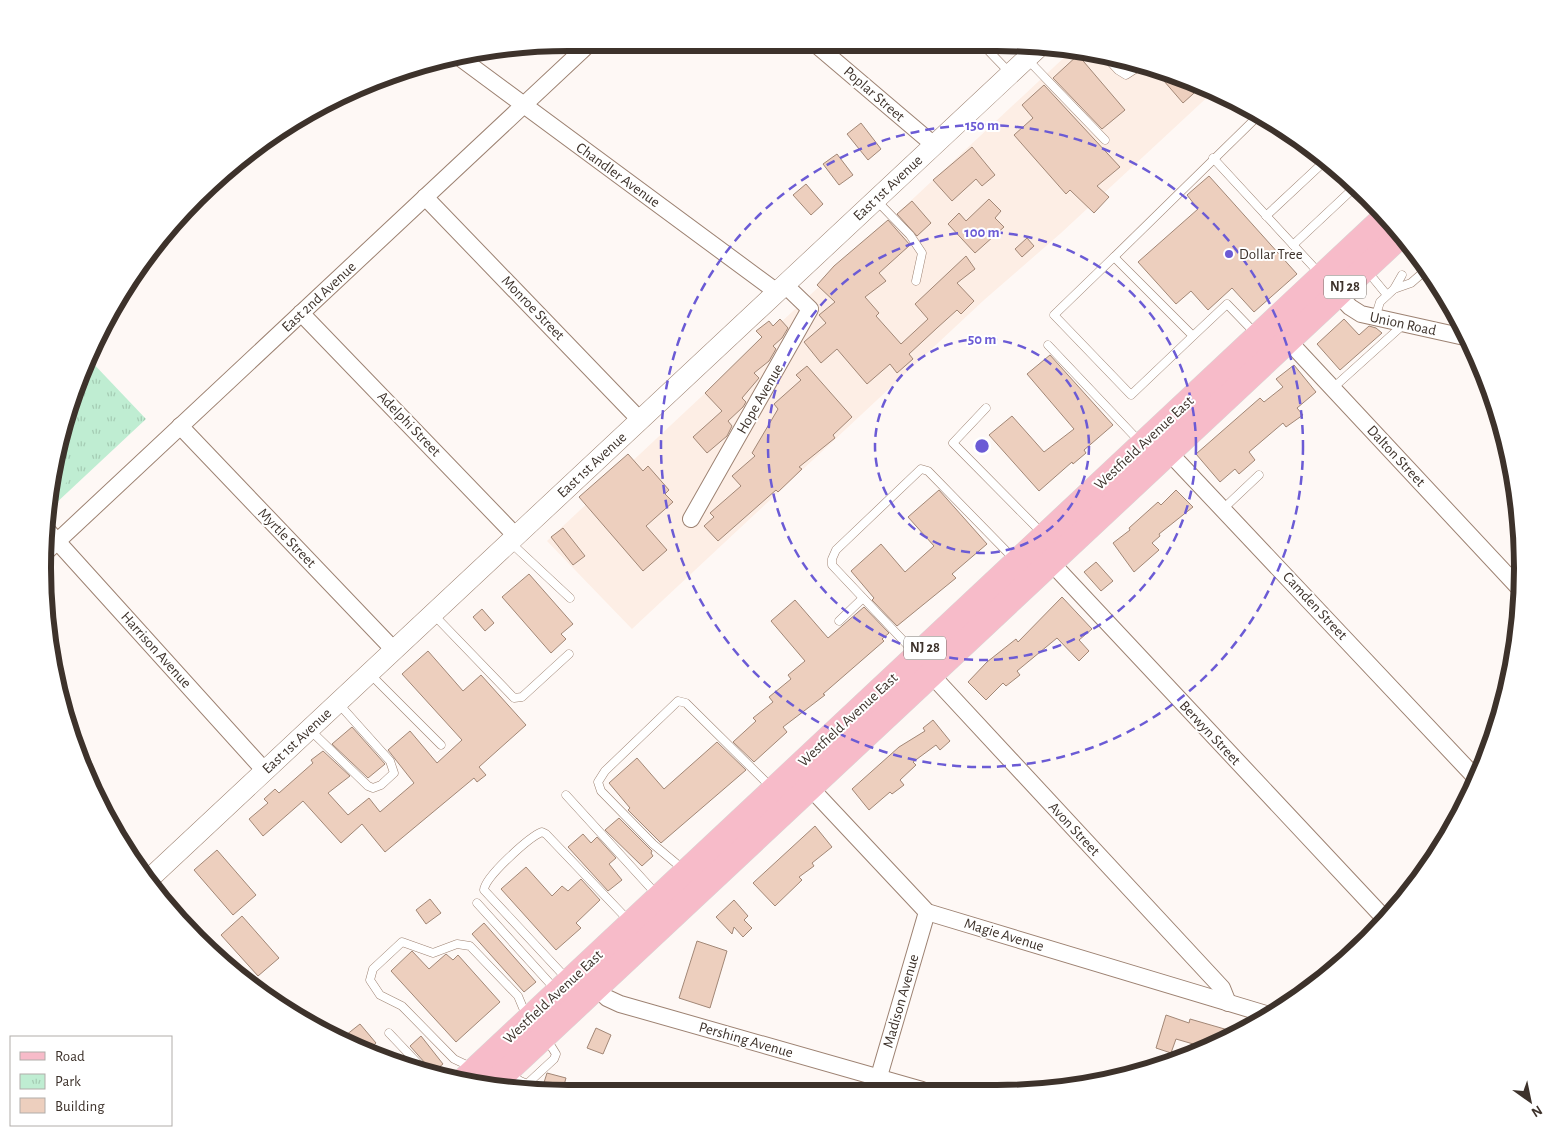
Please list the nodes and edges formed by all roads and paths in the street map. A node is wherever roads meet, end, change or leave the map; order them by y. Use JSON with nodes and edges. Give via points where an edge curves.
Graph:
{"nodes":[{"id":1,"x":580,"y":51,"type":"edge"},
{"id":2,"x":824,"y":51,"type":"edge"},
{"id":3,"x":989,"y":51,"type":"edge"},
{"id":4,"x":1032,"y":53,"type":"edge"},
{"id":5,"x":465,"y":61,"type":"edge"},
{"id":6,"x":1113,"y":65,"type":"edge"},
{"id":7,"x":1134,"y":70,"type":"edge"},
{"id":8,"x":1010,"y":73,"type":"junction"},
{"id":9,"x":523,"y":105,"type":"junction"},
{"id":10,"x":1254,"y":120,"type":"edge"},
{"id":11,"x":1105,"y":140,"type":"dead end"},
{"id":12,"x":934,"y":145,"type":"junction"},
{"id":13,"x":1213,"y":158,"type":"junction"},
{"id":14,"x":1321,"y":165,"type":"edge"},
{"id":15,"x":1350,"y":191,"type":"edge"},
{"id":16,"x":425,"y":197,"type":"junction"},
{"id":17,"x":876,"y":200,"type":"junction"},
{"id":18,"x":1266,"y":216,"type":"junction"},
{"id":19,"x":1381,"y":222,"type":"edge"},
{"id":20,"x":1396,"y":239,"type":"edge"},
{"id":21,"x":1293,"y":245,"type":"junction"},
{"id":22,"x":1114,"y":257,"type":"junction"},
{"id":23,"x":1365,"y":269,"type":"junction"},
{"id":24,"x":1421,"y":273,"type":"edge"},
{"id":25,"x":1402,"y":275,"type":"dead end"},
{"id":26,"x":916,"y":281,"type":"dead end"},
{"id":27,"x":1330,"y":285,"type":"junction"},
{"id":28,"x":781,"y":288,"type":"junction"},
{"id":29,"x":1394,"y":289,"type":"junction"},
{"id":30,"x":1387,"y":295,"type":"junction"},
{"id":31,"x":301,"y":313,"type":"junction"},
{"id":32,"x":1375,"y":318,"type":"junction"},
{"id":33,"x":1404,"y":324,"type":"junction"},
{"id":34,"x":1273,"y":333,"type":"junction"},
{"id":35,"x":1193,"y":336,"type":"junction"},
{"id":36,"x":1458,"y":336,"type":"edge"},
{"id":37,"x":1048,"y":345,"type":"dead end"},
{"id":38,"x":1333,"y":388,"type":"junction"},
{"id":39,"x":986,"y":408,"type":"dead end"},
{"id":40,"x":640,"y":420,"type":"junction"},
{"id":41,"x":180,"y":426,"type":"junction"},
{"id":42,"x":1155,"y":444,"type":"junction"},
{"id":43,"x":1259,"y":475,"type":"dead end"},
{"id":44,"x":1223,"y":509,"type":"junction"},
{"id":45,"x":691,"y":519,"type":"dead end"},
{"id":46,"x":52,"y":539,"type":"edge"},
{"id":47,"x":513,"y":539,"type":"junction"},
{"id":48,"x":52,"y":543,"type":"edge"},
{"id":49,"x":1043,"y":548,"type":"junction"},
{"id":50,"x":1017,"y":562,"type":"junction"},
{"id":51,"x":1514,"y":582,"type":"edge"},
{"id":52,"x":570,"y":598,"type":"dead end"},
{"id":53,"x":863,"y":598,"type":"junction"},
{"id":54,"x":433,"y":614,"type":"junction"},
{"id":55,"x":839,"y":621,"type":"dead end"},
{"id":56,"x":394,"y":650,"type":"junction"},
{"id":57,"x":569,"y":654,"type":"dead end"},
{"id":58,"x":921,"y":662,"type":"junction"},
{"id":59,"x":369,"y":674,"type":"junction"},
{"id":60,"x":338,"y":703,"type":"junction"},
{"id":61,"x":309,"y":730,"type":"junction"},
{"id":62,"x":441,"y":745,"type":"dead end"},
{"id":63,"x":266,"y":771,"type":"junction"},
{"id":64,"x":1471,"y":773,"type":"edge"},
{"id":65,"x":802,"y":779,"type":"junction"},
{"id":66,"x":774,"y":790,"type":"junction"},
{"id":67,"x":566,"y":795,"type":"dead end"},
{"id":68,"x":153,"y":876,"type":"edge"},
{"id":69,"x":694,"y":880,"type":"junction"},
{"id":70,"x":659,"y":897,"type":"junction"},
{"id":71,"x":478,"y":904,"type":"dead end"},
{"id":72,"x":927,"y":912,"type":"junction"},
{"id":73,"x":1381,"y":914,"type":"edge"},
{"id":74,"x":631,"y":923,"type":"junction"},
{"id":75,"x":576,"y":983,"type":"junction"},
{"id":76,"x":1228,"y":1003,"type":"junction"},
{"id":77,"x":1261,"y":1012,"type":"edge"},
{"id":78,"x":536,"y":1028,"type":"junction"},
{"id":79,"x":389,"y":1033,"type":"dead end"},
{"id":80,"x":416,"y":1061,"type":"edge"},
{"id":81,"x":498,"y":1080,"type":"edge"},
{"id":82,"x":499,"y":1080,"type":"edge"},
{"id":83,"x":877,"y":1084,"type":"edge"}],
"edges":[{"from":1,"to":9,"type":"street","name":"East 2nd Avenue"},
{"from":2,"to":12,"type":"street","name":"Poplar Street"},
{"from":3,"to":8,"type":"lane"},
{"from":4,"to":8,"type":"street","name":"East 1st Avenue"},
{"from":4,"to":11,"type":"lane"},
{"from":5,"to":9,"type":"street","name":"Chandler Avenue"},
{"from":6,"to":7,"type":"lane","via":[[1126,75]]},
{"from":8,"to":12,"type":"street","name":"East 1st Avenue"},
{"from":9,"to":16,"type":"street","name":"East 2nd Avenue"},
{"from":9,"to":28,"type":"street","name":"Chandler Avenue"},
{"from":10,"to":13,"type":"lane"},
{"from":12,"to":17,"type":"street","name":"East 1st Avenue"},
{"from":13,"to":18,"type":"lane"},
{"from":13,"to":22,"type":"lane"},
{"from":14,"to":18,"type":"lane"},
{"from":15,"to":21,"type":"lane"},
{"from":16,"to":31,"type":"street","name":"East 2nd Avenue"},
{"from":16,"to":40,"type":"street","name":"Monroe Street"},
{"from":17,"to":26,"type":"lane","via":[[910,235],[922,254]]},
{"from":17,"to":28,"type":"street","name":"East 1st Avenue"},
{"from":18,"to":21,"type":"lane"},
{"from":19,"to":27,"type":"main road","name":"Westfield Avenue East","number":"NJ 28"},
{"from":20,"to":23,"type":"main road","name":"Westfield Avenue East","number":"NJ 28"},
{"from":21,"to":27,"type":"lane"},
{"from":22,"to":35,"type":"lane"},
{"from":22,"to":35,"type":"lane","via":[[1054,315],[1131,395]]},
{"from":23,"to":27,"type":"main road","name":"Westfield Avenue East","number":"NJ 28"},
{"from":23,"to":30,"type":"lane"},
{"from":24,"to":29,"type":"lane","via":[[1411,283]]},
{"from":25,"to":29,"type":"lane"},
{"from":27,"to":32,"type":"street","name":"Union Road","via":[[1355,311]]},
{"from":27,"to":34,"type":"main road","name":"Westfield Avenue East","number":"NJ 28"},
{"from":28,"to":40,"type":"street","name":"East 1st Avenue"},
{"from":28,"to":45,"type":"street","name":"Hope Avenue","via":[[810,309]]},
{"from":29,"to":30,"type":"lane"},
{"from":30,"to":32,"type":"lane","via":[[1380,302]]},
{"from":31,"to":41,"type":"street","name":"East 2nd Avenue"},
{"from":31,"to":47,"type":"street","name":"Adelphi Street"},
{"from":32,"to":33,"type":"street","name":"Union Road"},
{"from":33,"to":36,"type":"street","name":"Union Road"},
{"from":33,"to":38,"type":"lane"},
{"from":34,"to":35,"type":"lane","via":[[1227,304]]},
{"from":34,"to":38,"type":"street","name":"Dalton Street"},
{"from":34,"to":42,"type":"main road","name":"Westfield Avenue East","number":"NJ 28"},
{"from":37,"to":42,"type":"lane"},
{"from":38,"to":51,"type":"street","name":"Dalton Street"},
{"from":39,"to":49,"type":"lane","via":[[953,443]]},
{"from":40,"to":47,"type":"street","name":"East 1st Avenue"},
{"from":41,"to":46,"type":"street","name":"East 2nd Avenue"},
{"from":41,"to":56,"type":"street","name":"Myrtle Street"},
{"from":42,"to":44,"type":"street","name":"Camden Street"},
{"from":42,"to":49,"type":"main road","name":"Westfield Avenue East","number":"NJ 28"},
{"from":43,"to":44,"type":"lane"},
{"from":44,"to":64,"type":"street","name":"Camden Street"},
{"from":47,"to":52,"type":"lane"},
{"from":47,"to":54,"type":"street","name":"East 1st Avenue"},
{"from":48,"to":63,"type":"street","name":"Harrison Avenue"},
{"from":49,"to":50,"type":"main road","name":"Westfield Avenue East","number":"NJ 28"},
{"from":49,"to":58,"type":"main road","name":"Westfield Avenue East","number":"NJ 28"},
{"from":49,"to":73,"type":"street","name":"Berwyn Street"},
{"from":50,"to":53,"type":"lane","via":[[928,471],[921,469],[833,554],[832,566]]},
{"from":50,"to":58,"type":"main road","name":"Westfield Avenue East","number":"NJ 28"},
{"from":53,"to":55,"type":"lane"},
{"from":53,"to":58,"type":"lane"},
{"from":54,"to":56,"type":"street","name":"East 1st Avenue"},
{"from":54,"to":57,"type":"lane","via":[[514,698],[522,697]]},
{"from":56,"to":59,"type":"street","name":"East 1st Avenue"},
{"from":58,"to":65,"type":"main road","name":"Westfield Avenue East","number":"NJ 28"},
{"from":58,"to":76,"type":"street","name":"Avon Street","via":[[1222,988]]},
{"from":59,"to":60,"type":"street","name":"East 1st Avenue"},
{"from":59,"to":62,"type":"lane"},
{"from":60,"to":61,"type":"street","name":"East 1st Avenue"},
{"from":60,"to":61,"type":"lane","via":[[384,754],[394,773],[373,788],[362,782]]},
{"from":61,"to":63,"type":"street","name":"East 1st Avenue"},
{"from":63,"to":68,"type":"street","name":"East 1st Avenue"},
{"from":65,"to":66,"type":"main road","name":"Westfield Avenue East","number":"NJ 28"},
{"from":65,"to":69,"type":"main road","name":"Westfield Avenue East","number":"NJ 28"},
{"from":65,"to":72,"type":"street","name":"Magie Avenue"},
{"from":66,"to":69,"type":"main road","name":"Westfield Avenue East","number":"NJ 28"},
{"from":66,"to":69,"type":"lane","via":[[686,702],[678,701],[605,771],[598,782],[601,791]]},
{"from":67,"to":70,"type":"lane"},
{"from":69,"to":70,"type":"main road","name":"Westfield Avenue East","number":"NJ 28"},
{"from":69,"to":75,"type":"main road","name":"Westfield Avenue East","number":"NJ 28"},
{"from":70,"to":74,"type":"main road","name":"Westfield Avenue East","number":"NJ 28"},
{"from":71,"to":75,"type":"lane"},
{"from":72,"to":76,"type":"street","name":"Magie Avenue"},
{"from":72,"to":83,"type":"street","name":"Madison Avenue"},
{"from":74,"to":75,"type":"main road","name":"Westfield Avenue East","number":"NJ 28"},
{"from":74,"to":75,"type":"lane","via":[[542,832],[492,875],[484,890]]},
{"from":75,"to":78,"type":"main road","name":"Westfield Avenue East","number":"NJ 28"},
{"from":75,"to":78,"type":"main road","name":"Westfield Avenue East","number":"NJ 28"},
{"from":75,"to":83,"type":"street","name":"Pershing Avenue","via":[[620,1004]]},
{"from":76,"to":77,"type":"street","name":"Magie Avenue"},
{"from":78,"to":81,"type":"lane","via":[[518,996],[470,946],[457,944],[433,953],[402,942],[373,969],[370,980],[380,995],[402,1006],[454,1059]]},
{"from":78,"to":82,"type":"main road","name":"Westfield Avenue East","number":"NJ 28"},
{"from":78,"to":82,"type":"main road","name":"Westfield Avenue East","number":"NJ 28"},
{"from":79,"to":80,"type":"lane"}]}
